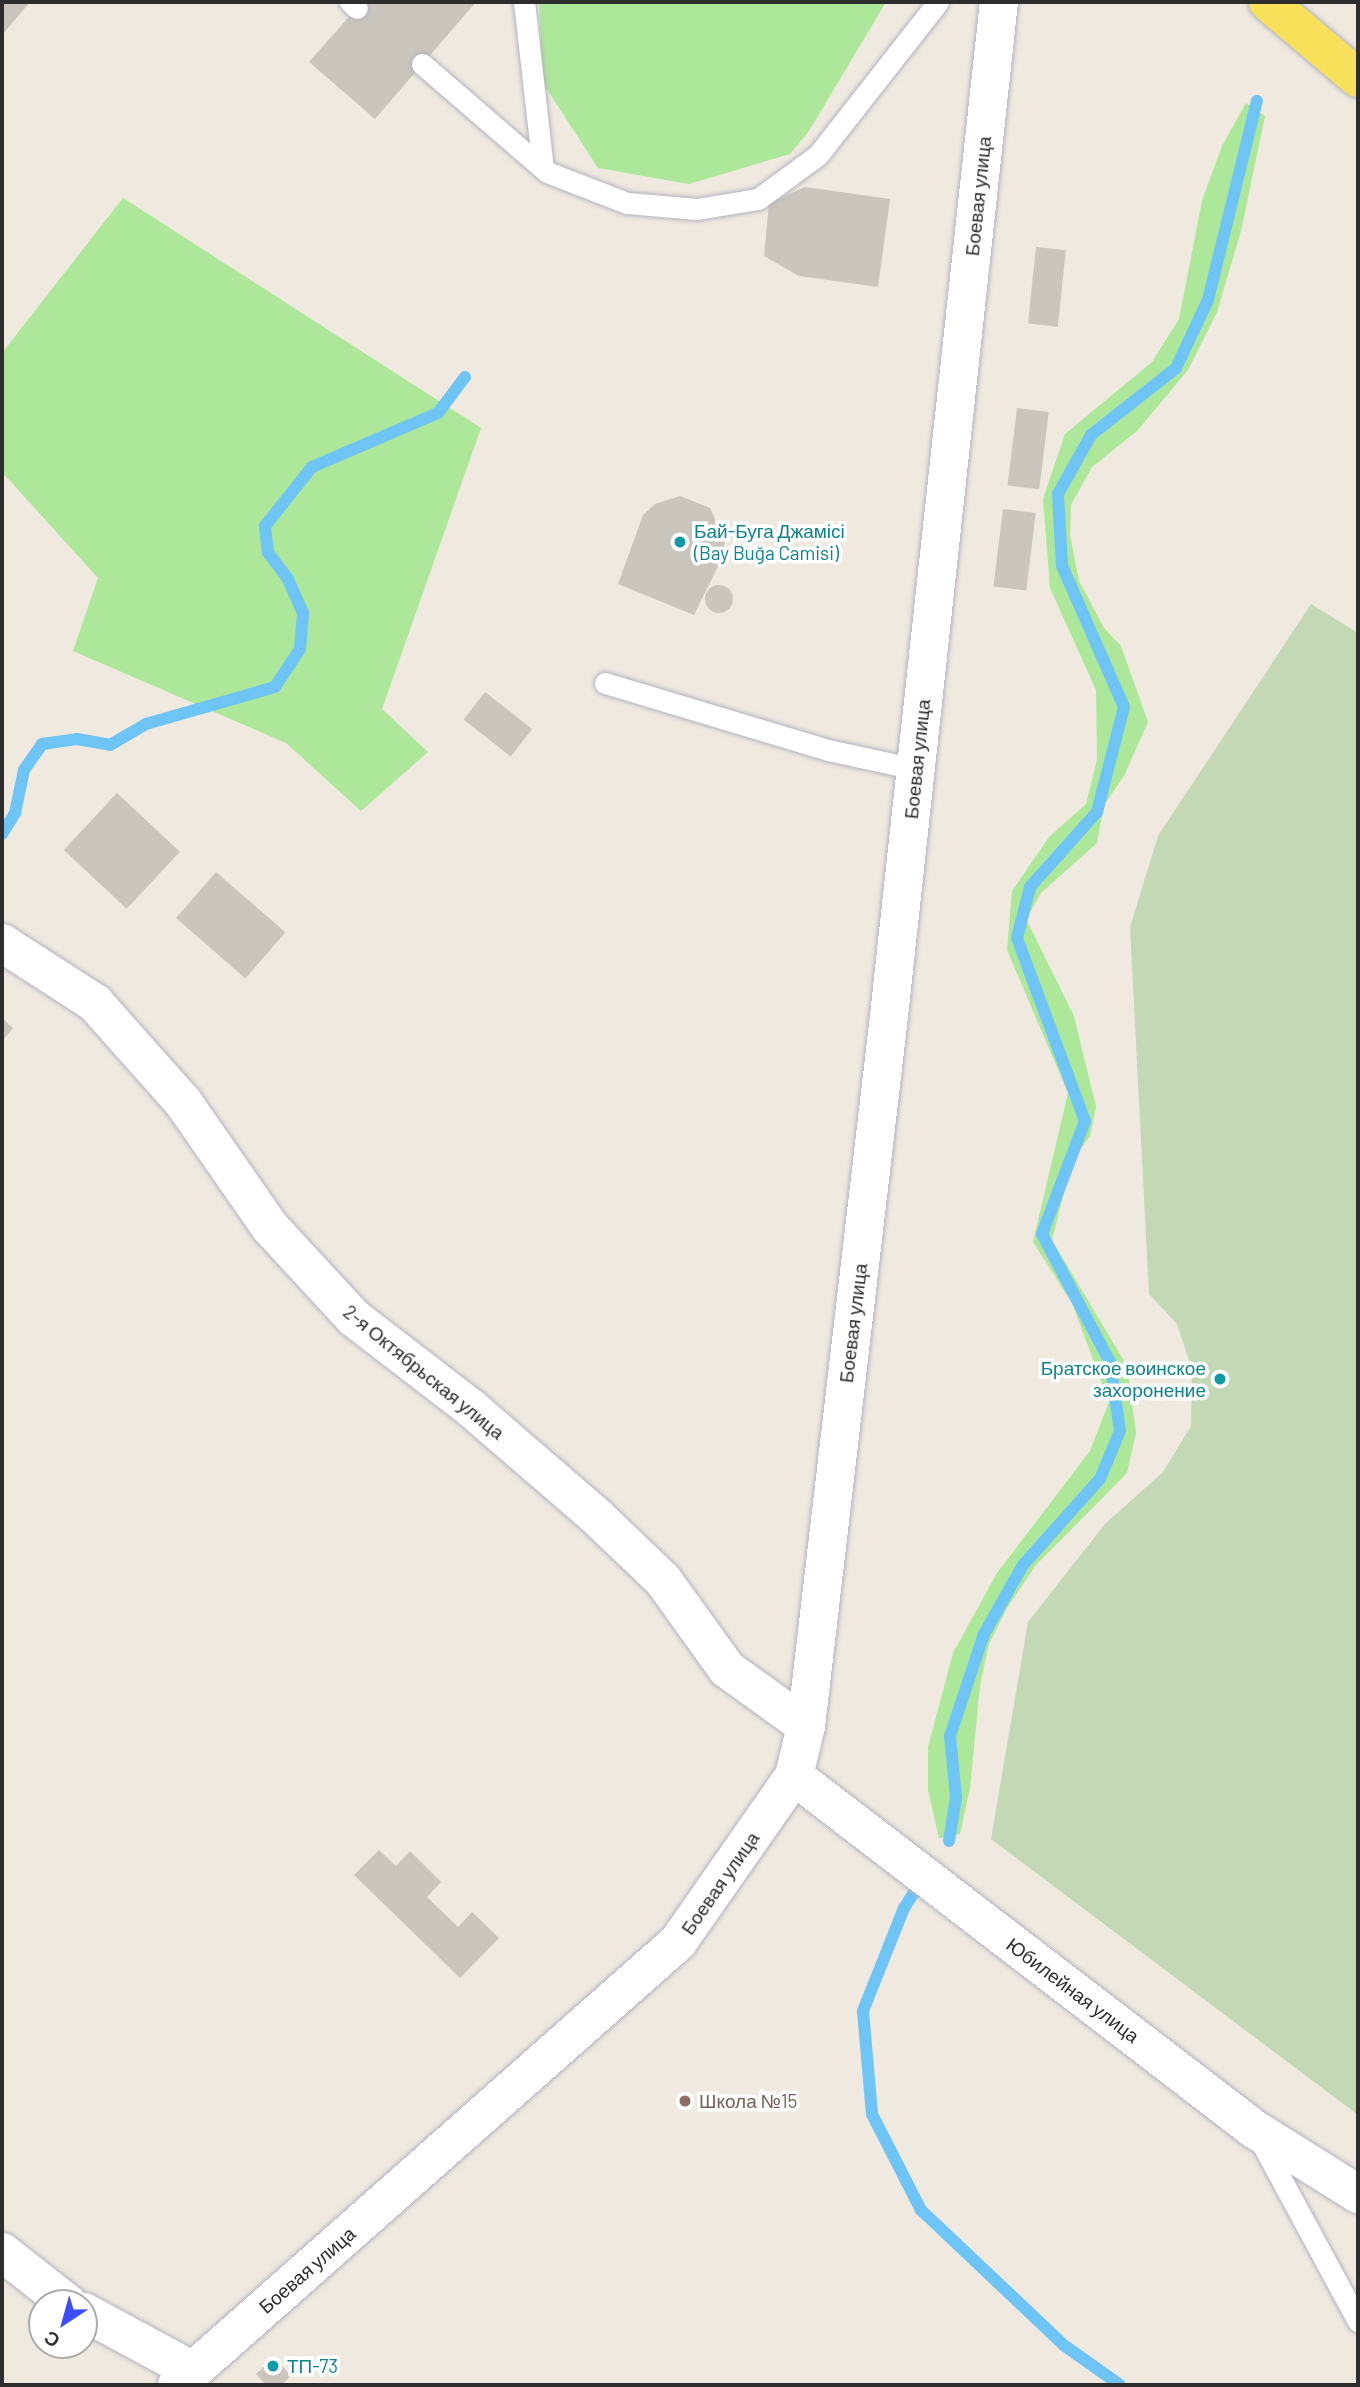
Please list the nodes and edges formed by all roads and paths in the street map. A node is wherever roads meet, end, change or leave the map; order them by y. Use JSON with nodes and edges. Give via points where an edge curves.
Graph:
{"nodes":[{"id":1,"x":524,"y":2,"type":"edge"},
{"id":2,"x":938,"y":2,"type":"edge"},
{"id":3,"x":999,"y":2,"type":"edge"},
{"id":4,"x":1268,"y":2,"type":"edge"},
{"id":5,"x":422,"y":64,"type":"dead end"},
{"id":6,"x":1358,"y":78,"type":"edge"},
{"id":7,"x":543,"y":169,"type":"junction"},
{"id":8,"x":605,"y":683,"type":"dead end"},
{"id":9,"x":916,"y":769,"type":"junction"},
{"id":10,"x":2,"y":943,"type":"edge"},
{"id":11,"x":806,"y":1726,"type":"junction"},
{"id":12,"x":794,"y":1776,"type":"junction"},
{"id":13,"x":1254,"y":2129,"type":"junction"},
{"id":14,"x":1358,"y":2194,"type":"edge"},
{"id":15,"x":2,"y":2252,"type":"edge"},
{"id":16,"x":49,"y":2289,"type":"edge"},
{"id":17,"x":98,"y":2321,"type":"edge"},
{"id":18,"x":1358,"y":2321,"type":"edge"},
{"id":19,"x":185,"y":2378,"type":"edge"}],
"edges":[{"from":1,"to":7,"type":"lane"},
{"from":2,"to":7,"type":"lane","via":[[818,155],[758,199],[697,209],[627,203]]},
{"from":3,"to":9,"type":"street","name":"Боевая улица"},
{"from":4,"to":6,"type":"main road"},
{"from":5,"to":7,"type":"lane"},
{"from":8,"to":9,"type":"lane","via":[[828,750]]},
{"from":9,"to":11,"type":"street","name":"Боевая улица"},
{"from":10,"to":11,"type":"street","name":"2-я Октябрьская улица","via":[[95,1003],[183,1102],[270,1227],[354,1318],[472,1409],[597,1517],[663,1580],[727,1669]]},
{"from":11,"to":12,"type":"street","name":"Боевая улица"},
{"from":12,"to":13,"type":"street","name":"Юбилейная улица"},
{"from":12,"to":19,"type":"street","name":"Боевая улица","via":[[678,1942]]},
{"from":13,"to":14,"type":"street","name":"Юбилейная улица"},
{"from":13,"to":18,"type":"lane"},
{"from":15,"to":16,"type":"street"},
{"from":17,"to":19,"type":"street"}]}
